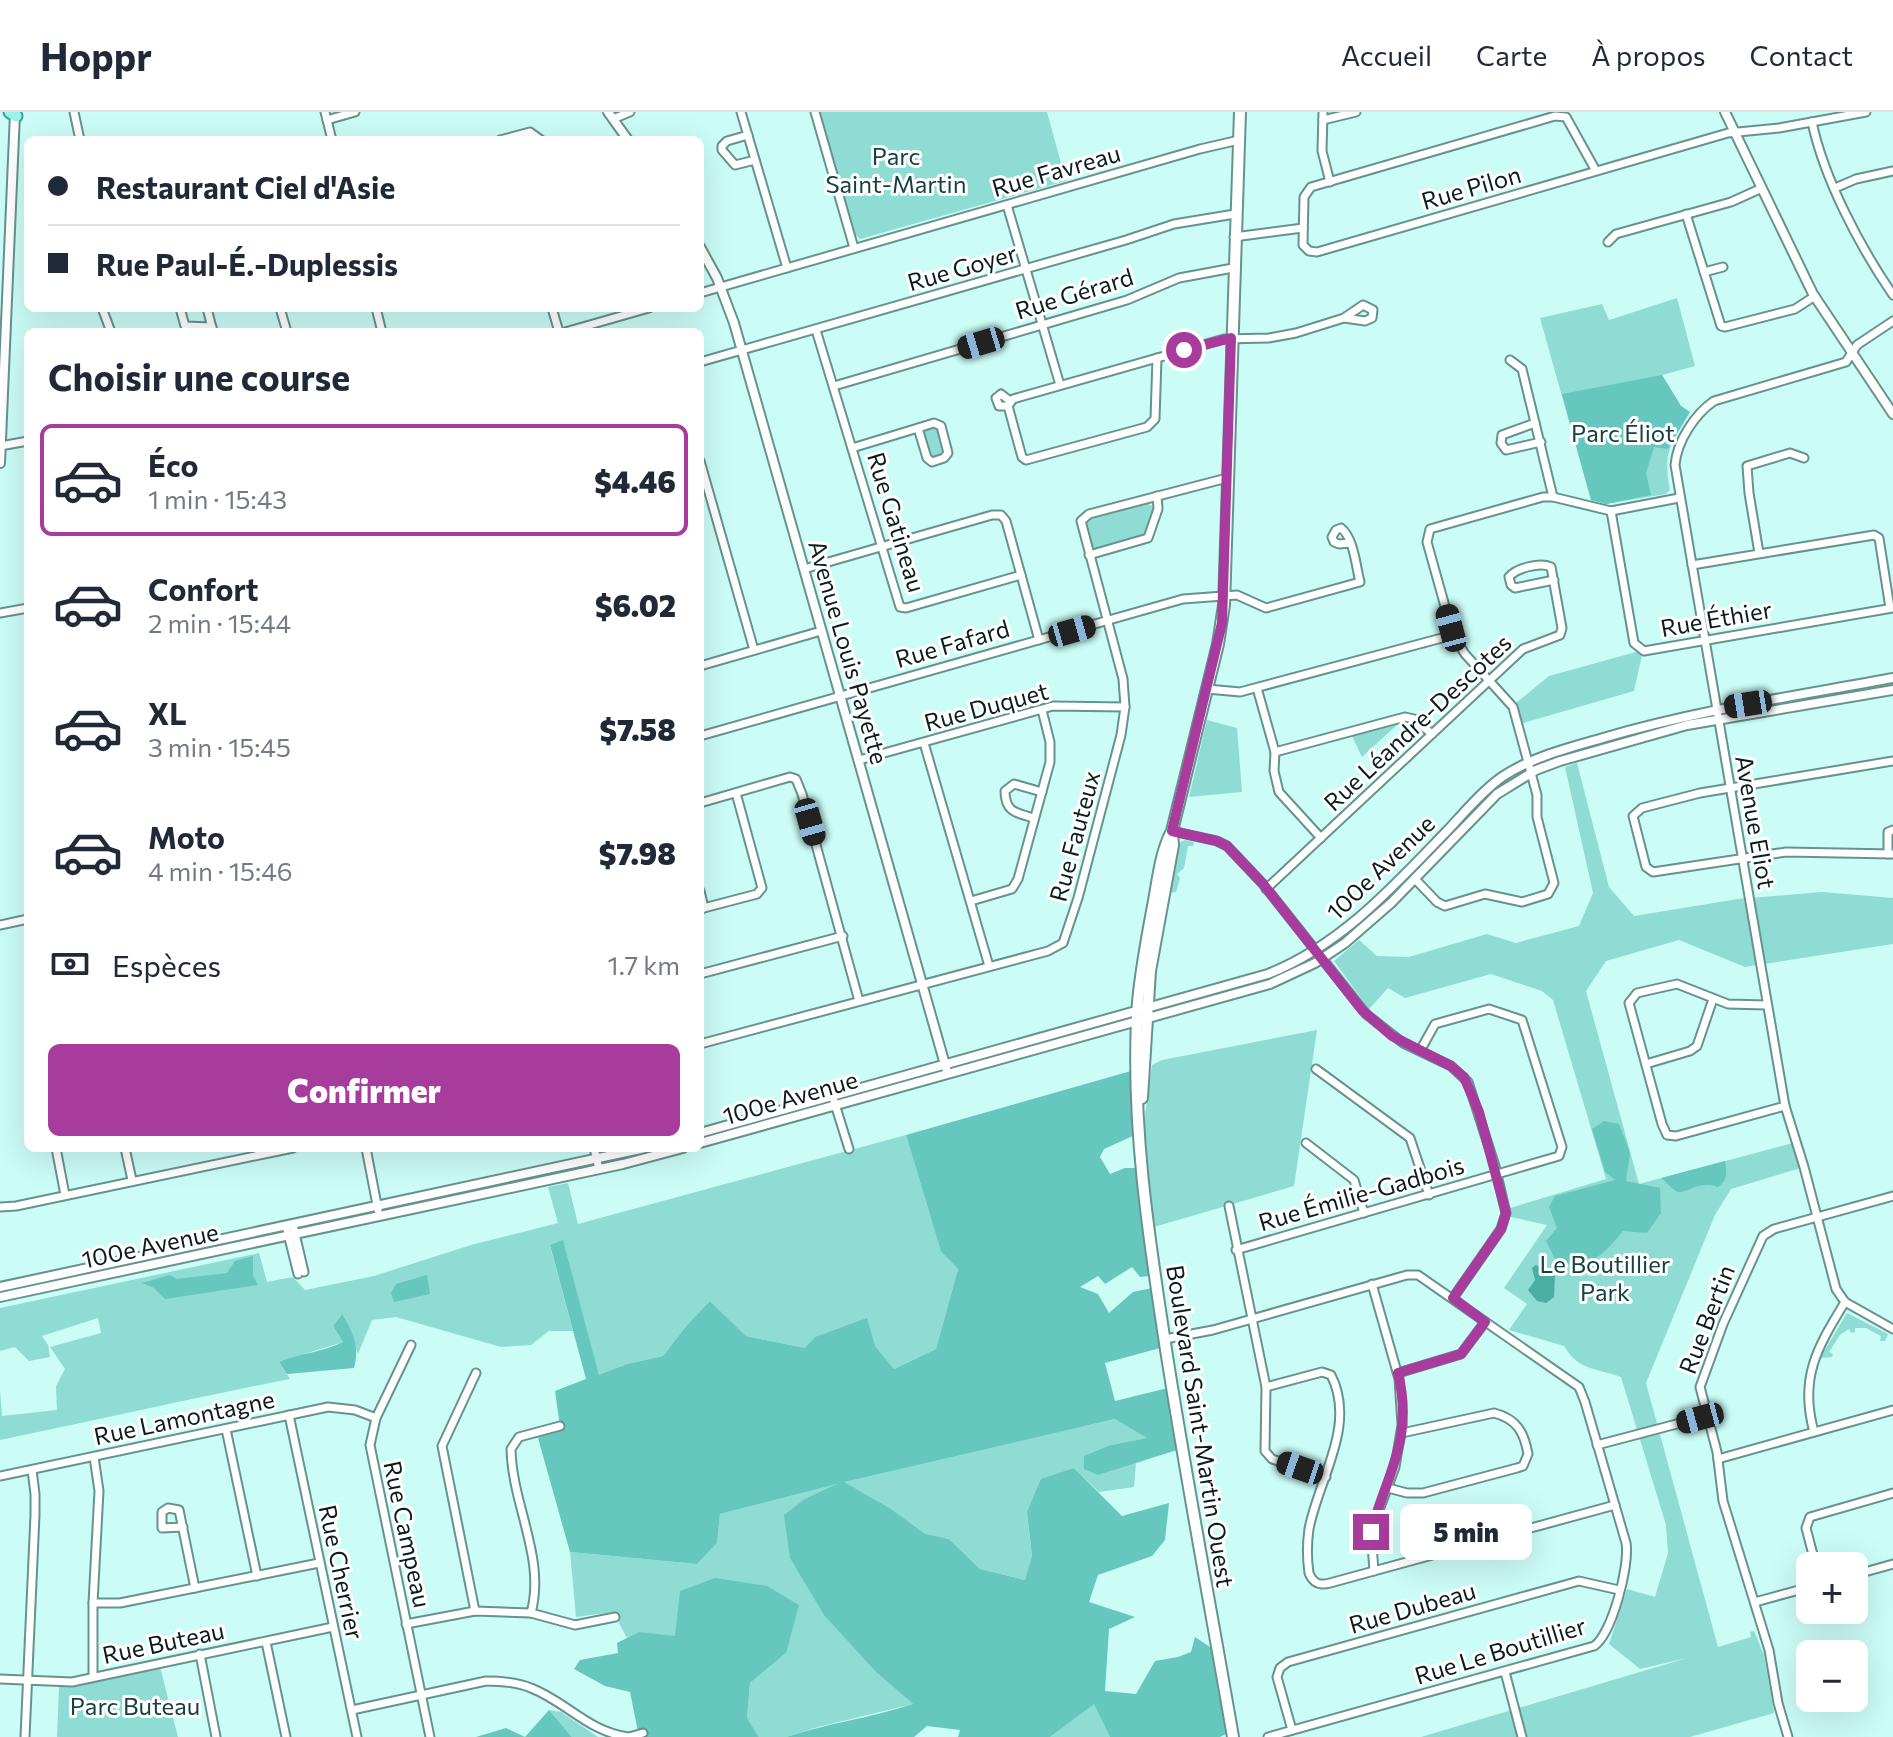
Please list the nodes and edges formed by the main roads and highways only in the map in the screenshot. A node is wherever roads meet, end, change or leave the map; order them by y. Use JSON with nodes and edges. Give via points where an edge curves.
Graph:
{"nodes":[{"id":1,"x":1240,"y":112,"type":"edge"},
{"id":2,"x":1233,"y":1737,"type":"edge"}],
"edges":[{"from":1,"to":2,"type":"main road","name":"Boulevard Saint-Martin Ouest","via":[[1220,637],[1165,843],[1143,959],[1136,1094],[1152,1254]]}]}
